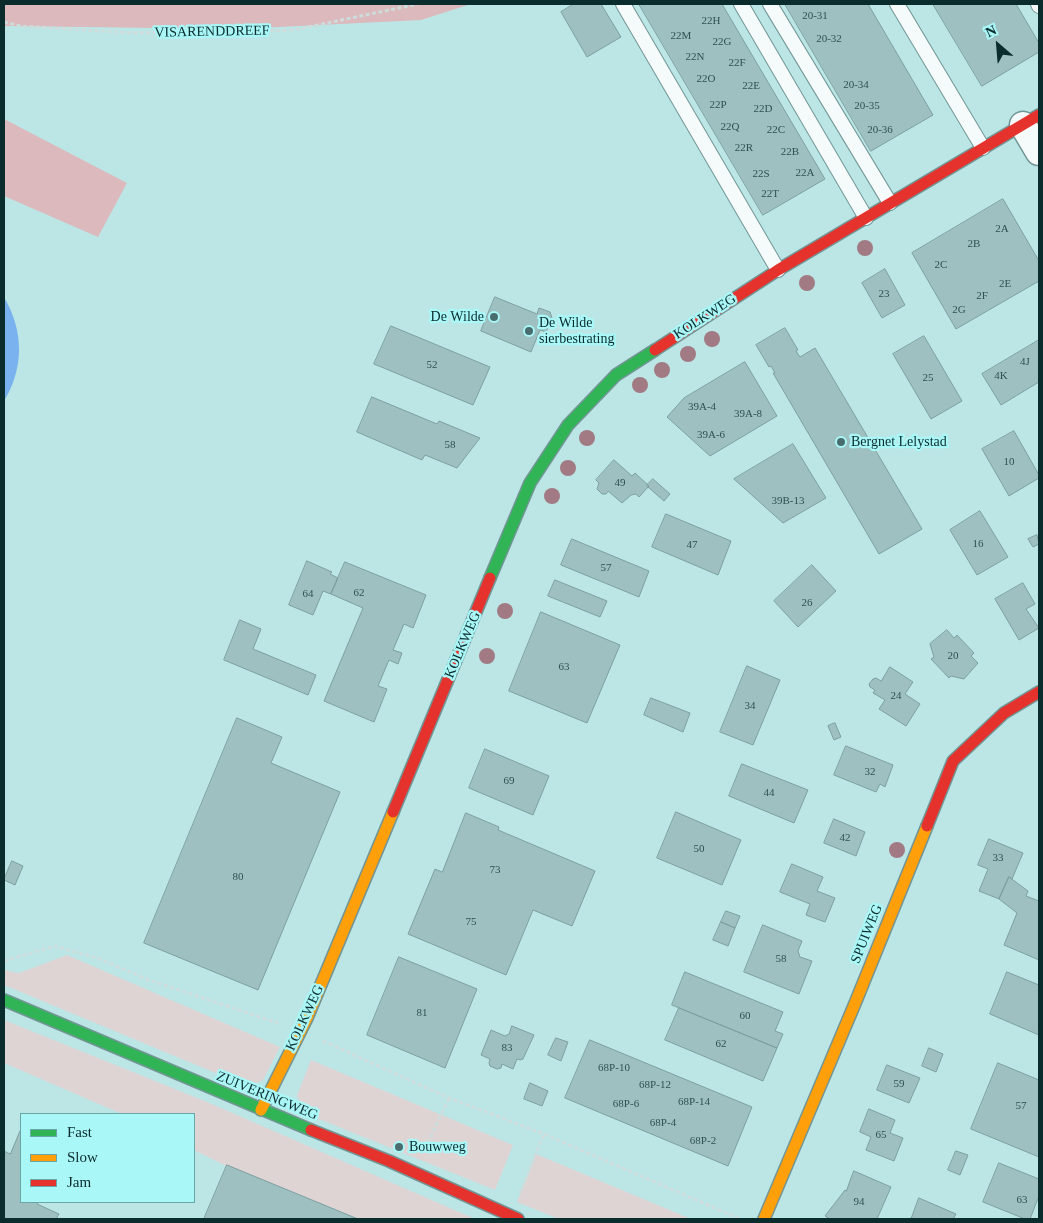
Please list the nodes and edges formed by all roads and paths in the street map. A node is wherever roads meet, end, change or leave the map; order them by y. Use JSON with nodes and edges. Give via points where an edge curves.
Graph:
{"nodes":[{"id":1,"x":418,"y":4,"type":"edge"},
{"id":2,"x":623,"y":4,"type":"edge"},
{"id":3,"x":741,"y":4,"type":"edge"},
{"id":4,"x":770,"y":4,"type":"edge"},
{"id":5,"x":897,"y":4,"type":"edge"},
{"id":6,"x":4,"y":22,"type":"edge"},
{"id":7,"x":1031,"y":120,"type":"edge"},
{"id":8,"x":983,"y":148,"type":"junction"},
{"id":9,"x":1039,"y":152,"type":"edge"},
{"id":10,"x":890,"y":203,"type":"junction"},
{"id":11,"x":866,"y":218,"type":"junction"},
{"id":12,"x":778,"y":270,"type":"junction"},
{"id":13,"x":1039,"y":692,"type":"edge"},
{"id":14,"x":4,"y":961,"type":"edge"},
{"id":15,"x":4,"y":1000,"type":"edge"},
{"id":16,"x":300,"y":1031,"type":"junction"},
{"id":17,"x":450,"y":1098,"type":"junction"},
{"id":18,"x":261,"y":1110,"type":"junction"},
{"id":19,"x":544,"y":1134,"type":"junction"},
{"id":20,"x":424,"y":1151,"type":"dead end"},
{"id":21,"x":512,"y":1218,"type":"edge"},
{"id":22,"x":741,"y":1219,"type":"edge"},
{"id":23,"x":764,"y":1219,"type":"edge"}],
"edges":[{"from":1,"to":6,"type":"path","name":"VISARENDDREEF","via":[[294,30],[132,33],[21,26]]},
{"from":2,"to":12,"type":"lane"},
{"from":3,"to":11,"type":"lane"},
{"from":4,"to":10,"type":"lane"},
{"from":5,"to":8,"type":"lane"},
{"from":7,"to":8,"type":"street","name":"KOLKWEG"},
{"from":7,"to":9,"type":"street"},
{"from":8,"to":10,"type":"street","name":"KOLKWEG"},
{"from":10,"to":11,"type":"street","name":"KOLKWEG"},
{"from":11,"to":12,"type":"street","name":"KOLKWEG"},
{"from":12,"to":16,"type":"street","name":"KOLKWEG","via":[[616,375],[568,425],[530,483]]},
{"from":13,"to":23,"type":"street","name":"SPUIWEG","via":[[1004,713],[953,761]]},
{"from":14,"to":16,"type":"path","via":[[55,946]]},
{"from":15,"to":18,"type":"street","name":"ZUIVERINGWEG"},
{"from":16,"to":17,"type":"path"},
{"from":16,"to":18,"type":"street","name":"KOLKWEG"},
{"from":17,"to":19,"type":"path"},
{"from":17,"to":20,"type":"path"},
{"from":18,"to":21,"type":"street","name":"ZUIVERINGWEG","via":[[389,1161]]},
{"from":19,"to":21,"type":"path"},
{"from":19,"to":22,"type":"path"}]}
